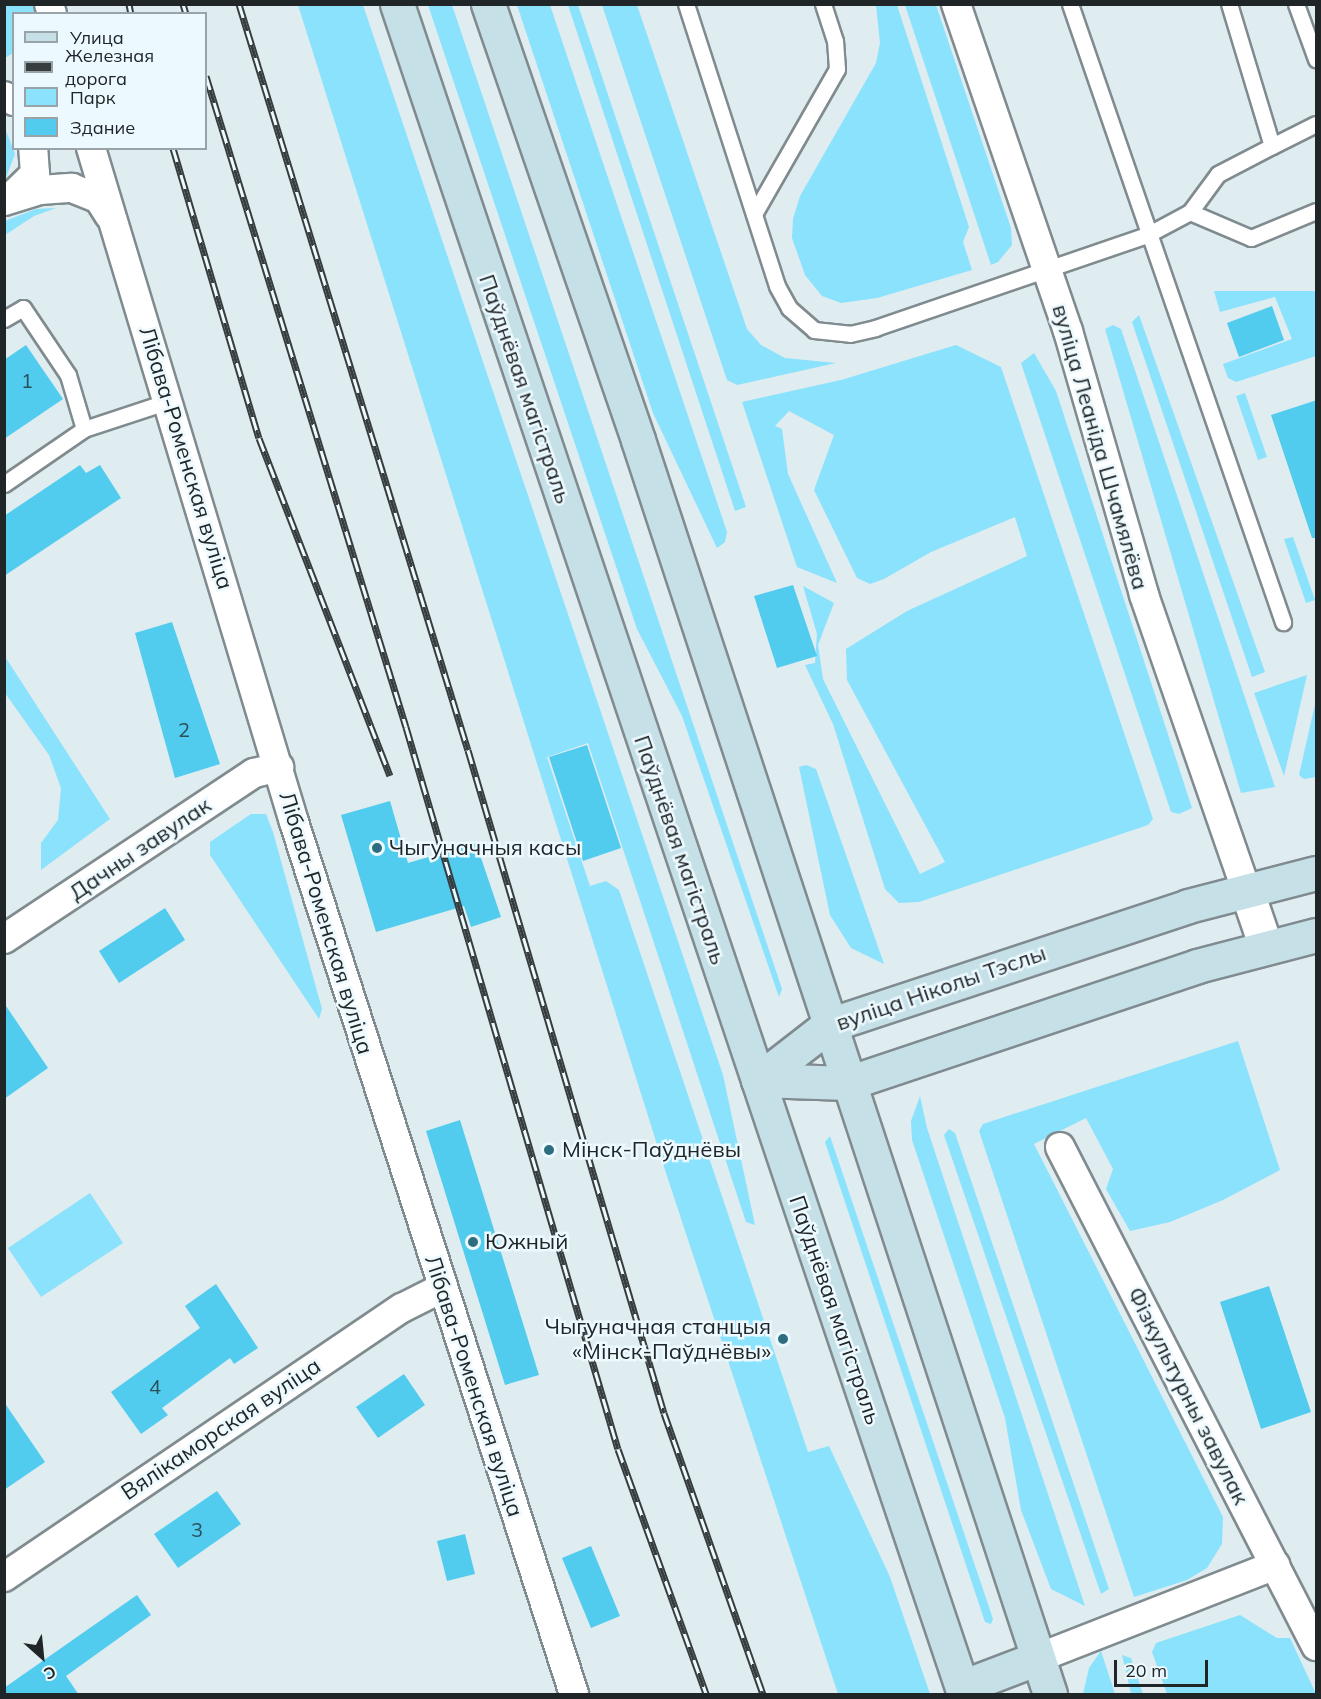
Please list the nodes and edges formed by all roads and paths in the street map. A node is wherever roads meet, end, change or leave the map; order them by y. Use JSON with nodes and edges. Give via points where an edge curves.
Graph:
{"nodes":[{"id":1,"x":397,"y":4,"type":"edge"},
{"id":2,"x":488,"y":4,"type":"edge"},
{"id":3,"x":686,"y":4,"type":"edge"},
{"id":4,"x":823,"y":4,"type":"edge"},
{"id":5,"x":956,"y":4,"type":"edge"},
{"id":6,"x":1070,"y":4,"type":"edge"},
{"id":7,"x":1229,"y":4,"type":"edge"},
{"id":8,"x":1296,"y":4,"type":"edge"},
{"id":9,"x":1317,"y":59,"type":"edge"},
{"id":10,"x":1317,"y":124,"type":"edge"},
{"id":11,"x":1272,"y":146,"type":"junction"},
{"id":12,"x":33,"y":150,"type":"edge"},
{"id":13,"x":92,"y":150,"type":"edge"},
{"id":14,"x":5,"y":201,"type":"edge"},
{"id":15,"x":1317,"y":211,"type":"edge"},
{"id":16,"x":1190,"y":212,"type":"junction"},
{"id":17,"x":754,"y":214,"type":"junction"},
{"id":18,"x":112,"y":220,"type":"junction"},
{"id":19,"x":1147,"y":235,"type":"junction"},
{"id":20,"x":1048,"y":271,"type":"junction"},
{"id":21,"x":4,"y":319,"type":"edge"},
{"id":22,"x":169,"y":401,"type":"junction"},
{"id":23,"x":84,"y":429,"type":"junction"},
{"id":24,"x":4,"y":484,"type":"edge"},
{"id":25,"x":1283,"y":622,"type":"dead end"},
{"id":26,"x":279,"y":767,"type":"junction"},
{"id":27,"x":1317,"y":873,"type":"edge"},
{"id":28,"x":1246,"y":889,"type":"junction"},
{"id":29,"x":1317,"y":935,"type":"edge"},
{"id":30,"x":4,"y":939,"type":"edge"},
{"id":31,"x":1266,"y":947,"type":"junction"},
{"id":32,"x":829,"y":1025,"type":"junction"},
{"id":33,"x":758,"y":1080,"type":"junction"},
{"id":34,"x":848,"y":1083,"type":"junction"},
{"id":35,"x":1060,"y":1147,"type":"dead end"},
{"id":36,"x":442,"y":1288,"type":"junction"},
{"id":37,"x":1275,"y":1565,"type":"junction"},
{"id":38,"x":4,"y":1577,"type":"edge"},
{"id":39,"x":1317,"y":1646,"type":"edge"},
{"id":40,"x":1038,"y":1658,"type":"junction"},
{"id":41,"x":963,"y":1691,"type":"edge"},
{"id":42,"x":574,"y":1695,"type":"edge"},
{"id":43,"x":1050,"y":1695,"type":"edge"}],
"edges":[{"from":1,"to":33,"type":"main road","name":"Паўднёвая магістраль"},
{"from":2,"to":32,"type":"main road","via":[[641,451]]},
{"from":3,"to":17,"type":"lane"},
{"from":4,"to":17,"type":"lane","via":[[835,41],[837,69]]},
{"from":5,"to":20,"type":"street","name":"вуліца Леаніда Шчамялёва"},
{"from":6,"to":19,"type":"lane"},
{"from":7,"to":11,"type":"lane"},
{"from":8,"to":9,"type":"lane"},
{"from":10,"to":11,"type":"lane"},
{"from":11,"to":16,"type":"lane","via":[[1218,174]]},
{"from":12,"to":14,"type":"street","via":[[36,167],[32,180]]},
{"from":13,"to":18,"type":"street","name":"Лібава-Роменская вуліца"},
{"from":14,"to":18,"type":"street","via":[[40,190],[72,188],[99,199]]},
{"from":15,"to":16,"type":"lane","via":[[1251,238]]},
{"from":16,"to":19,"type":"lane"},
{"from":17,"to":20,"type":"lane","via":[[782,298],[801,322],[832,334],[875,328]]},
{"from":18,"to":22,"type":"street","name":"Лібава-Роменская вуліца"},
{"from":19,"to":20,"type":"lane","via":[[1102,247]]},
{"from":19,"to":25,"type":"lane"},
{"from":20,"to":28,"type":"street","name":"вуліца Леаніда Шчамялёва","via":[[1144,595]]},
{"from":21,"to":23,"type":"lane","via":[[22,308],[68,375]]},
{"from":22,"to":23,"type":"lane"},
{"from":22,"to":26,"type":"street","name":"Лібава-Роменская вуліца"},
{"from":23,"to":24,"type":"lane"},
{"from":26,"to":30,"type":"street","name":"Дачны завулак","via":[[254,773]]},
{"from":26,"to":36,"type":"street","name":"Лібава-Роменская вуліца"},
{"from":27,"to":28,"type":"main road","name":"вуліца Ніколы Тэслы"},
{"from":28,"to":31,"type":"street"},
{"from":28,"to":32,"type":"main road","name":"вуліца Ніколы Тэслы"},
{"from":29,"to":31,"type":"main road"},
{"from":31,"to":34,"type":"main road"},
{"from":32,"to":33,"type":"main road","name":"вуліца Ніколы Тэслы"},
{"from":32,"to":34,"type":"main road"},
{"from":33,"to":34,"type":"main road"},
{"from":33,"to":41,"type":"main road","name":"Паўднёвая магістраль"},
{"from":34,"to":40,"type":"main road"},
{"from":35,"to":37,"type":"street","name":"Фізкультурны завулак"},
{"from":36,"to":38,"type":"street","name":"Вялікаморская вуліца","via":[[402,1308]]},
{"from":36,"to":42,"type":"street","name":"Лібава-Роменская вуліца"},
{"from":37,"to":39,"type":"street","name":"Фізкультурны завулак"},
{"from":37,"to":40,"type":"street"},
{"from":40,"to":41,"type":"main road"},
{"from":40,"to":43,"type":"main road"}]}
